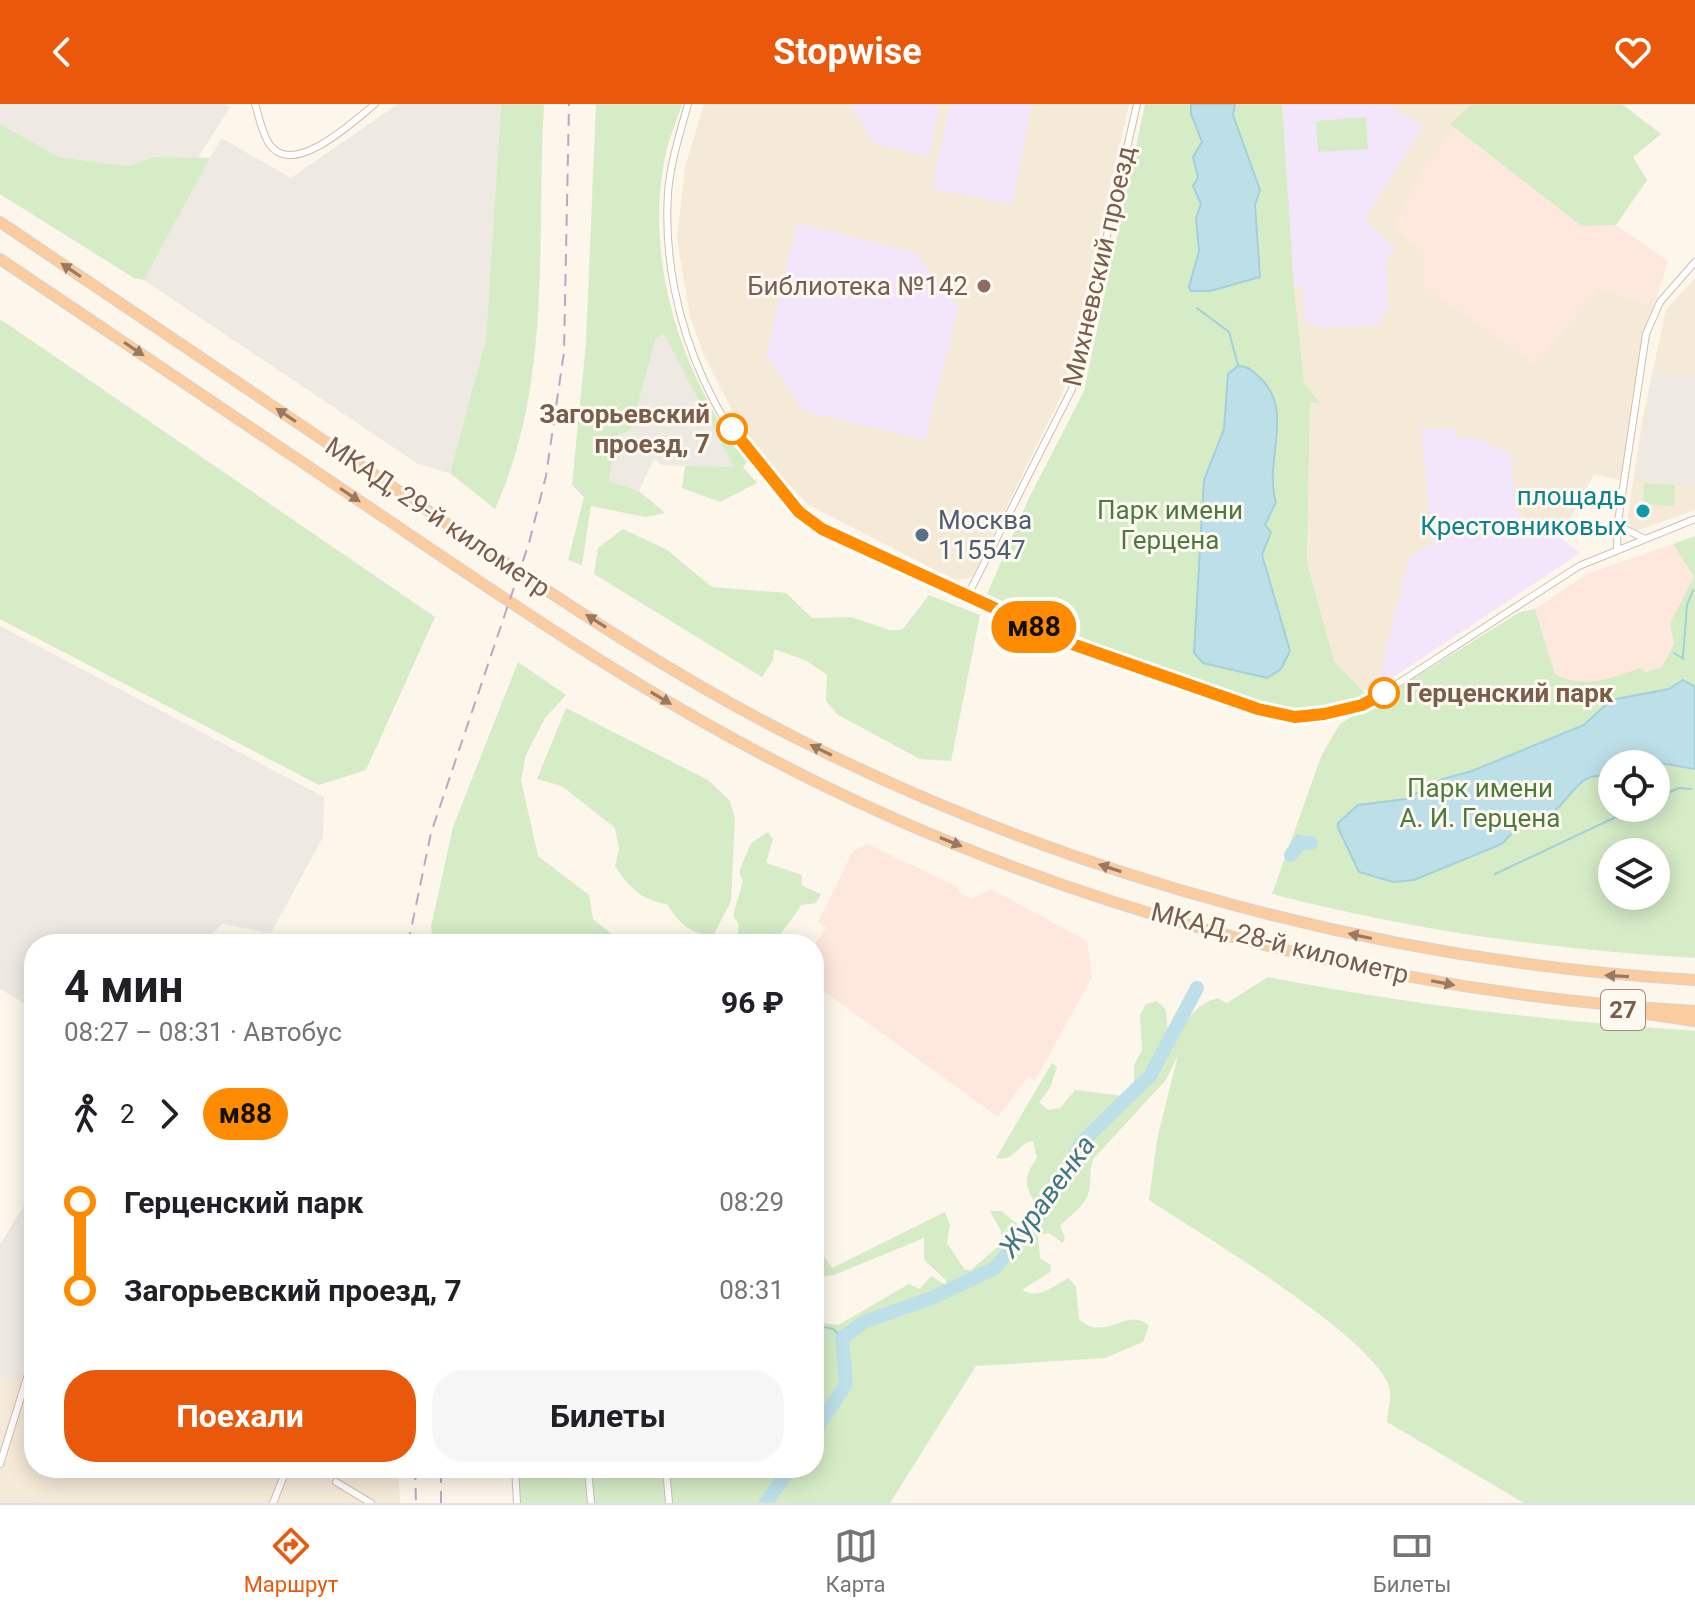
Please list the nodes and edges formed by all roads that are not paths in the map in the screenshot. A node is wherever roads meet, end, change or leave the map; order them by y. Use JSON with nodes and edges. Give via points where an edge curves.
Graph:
{"nodes":[{"id":1,"x":255,"y":104,"type":"edge"},
{"id":2,"x":375,"y":104,"type":"edge"},
{"id":3,"x":688,"y":104,"type":"edge"},
{"id":4,"x":1137,"y":104,"type":"edge"},
{"id":5,"x":0,"y":222,"type":"edge"},
{"id":6,"x":0,"y":259,"type":"edge"},
{"id":7,"x":1695,"y":262,"type":"edge"},
{"id":8,"x":1695,"y":519,"type":"edge"},
{"id":9,"x":1617,"y":525,"type":"junction"},
{"id":10,"x":1645,"y":539,"type":"junction"},
{"id":11,"x":1617,"y":550,"type":"junction"},
{"id":12,"x":967,"y":597,"type":"junction"},
{"id":13,"x":892,"y":784,"type":"joint"},
{"id":14,"x":879,"y":811,"type":"joint"},
{"id":15,"x":1695,"y":980,"type":"edge"},
{"id":16,"x":1550,"y":1000,"type":"junction"},
{"id":17,"x":1695,"y":1011,"type":"edge"},
{"id":18,"x":1695,"y":1021,"type":"edge"},
{"id":19,"x":24,"y":1387,"type":"edge"},
{"id":20,"x":0,"y":1464,"type":"edge"},
{"id":21,"x":283,"y":1478,"type":"edge"},
{"id":22,"x":516,"y":1478,"type":"edge"},
{"id":23,"x":589,"y":1478,"type":"edge"},
{"id":24,"x":667,"y":1478,"type":"edge"},
{"id":25,"x":336,"y":1482,"type":"dead end"},
{"id":26,"x":273,"y":1503,"type":"edge"},
{"id":27,"x":371,"y":1503,"type":"edge"},
{"id":28,"x":517,"y":1503,"type":"edge"},
{"id":29,"x":591,"y":1503,"type":"edge"},
{"id":30,"x":669,"y":1503,"type":"edge"}],
"edges":[{"from":1,"to":2,"type":"street","via":[[270,146],[287,157],[307,154]]},
{"from":3,"to":12,"type":"street","via":[[668,193],[670,250],[682,323],[722,415],[799,512],[822,529]]},
{"from":4,"to":12,"type":"street","name":"Михневский проезд","via":[[1072,389]]},
{"from":13,"to":5,"type":"highway","name":"МКАД, 29-й километр","one_way":true,"via":[[759,718],[606,628]]},
{"from":6,"to":14,"type":"highway","name":"МКАД, 29-й километр","one_way":true,"via":[[576,645],[744,745]]},
{"from":7,"to":9,"type":"street","via":[[1660,302],[1646,334]]},
{"from":8,"to":10,"type":"street"},
{"from":9,"to":10,"type":"street"},
{"from":9,"to":11,"type":"street"},
{"from":10,"to":11,"type":"street"},
{"from":11,"to":12,"type":"street","via":[[1571,571],[1374,699],[1345,710],[1295,717],[1154,675]]},
{"from":15,"to":13,"type":"highway","name":"МКАД, 28-й километр","one_way":true,"via":[[1504,963],[1312,925],[1075,856]]},
{"from":14,"to":16,"type":"highway","name":"МКАД, 28-й километр","one_way":true,"via":[[1018,868],[1209,929],[1354,966]]},
{"from":16,"to":17,"type":"highway","name":"МКАД, 28-й километр"},
{"from":16,"to":18,"type":"highway","number":"27"},
{"from":19,"to":20,"type":"street"},
{"from":21,"to":26,"type":"street"},
{"from":22,"to":28,"type":"street"},
{"from":23,"to":29,"type":"street"},
{"from":24,"to":30,"type":"street"},
{"from":25,"to":27,"type":"street"}]}
